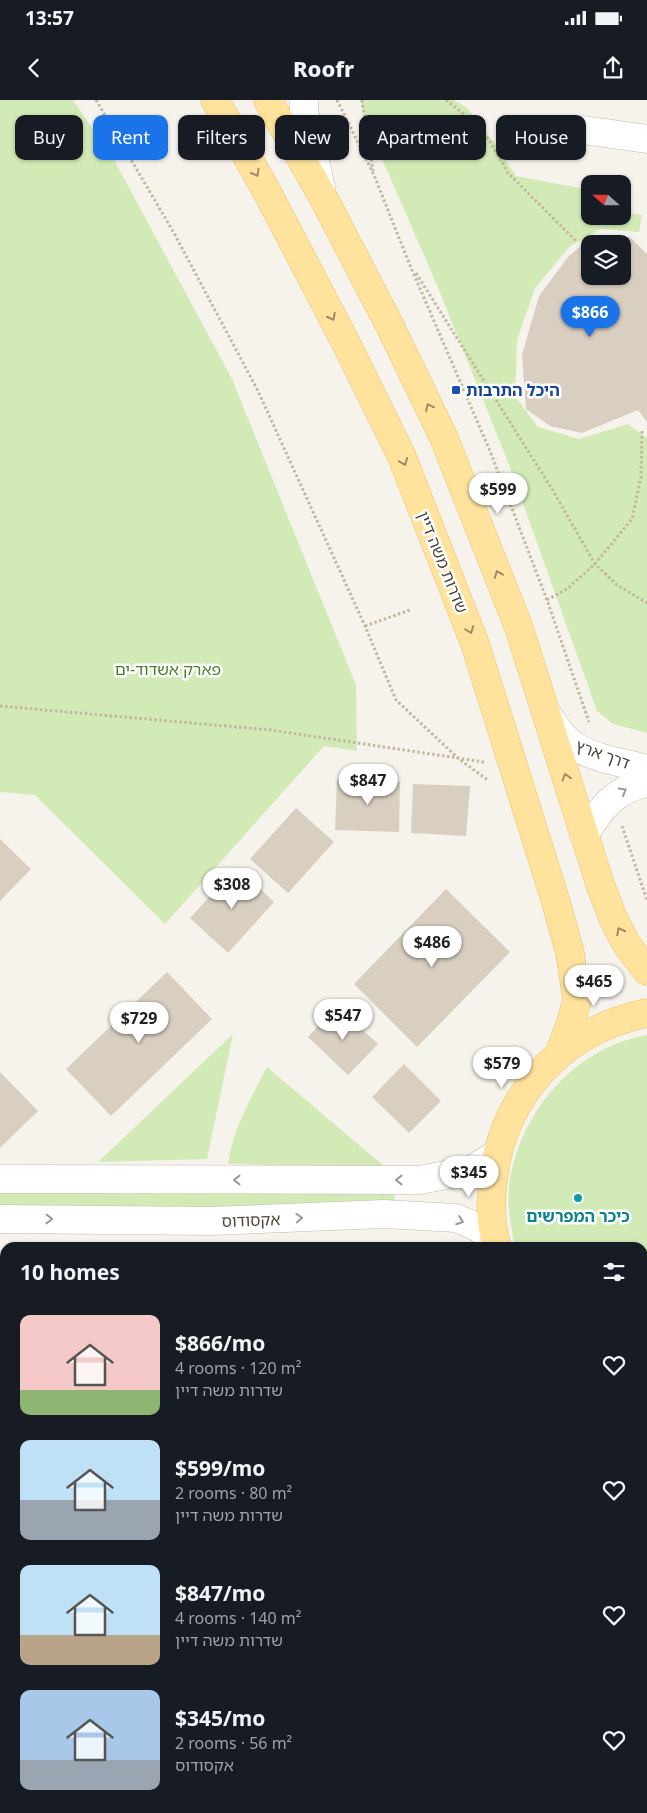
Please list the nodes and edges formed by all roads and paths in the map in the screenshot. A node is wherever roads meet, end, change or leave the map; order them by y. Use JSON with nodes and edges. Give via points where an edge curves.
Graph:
{"nodes":[{"id":1,"x":96,"y":100,"type":"edge"},
{"id":2,"x":215,"y":100,"type":"edge"},
{"id":3,"x":268,"y":100,"type":"edge"},
{"id":4,"x":304,"y":100,"type":"edge"},
{"id":5,"x":338,"y":100,"type":"edge"},
{"id":6,"x":362,"y":100,"type":"edge"},
{"id":7,"x":446,"y":100,"type":"edge"},
{"id":8,"x":586,"y":130,"type":"edge"},
{"id":9,"x":647,"y":139,"type":"edge"},
{"id":10,"x":374,"y":176,"type":"junction"},
{"id":11,"x":323,"y":197,"type":"junction"},
{"id":12,"x":576,"y":241,"type":"dead end"},
{"id":13,"x":409,"y":263,"type":"junction"},
{"id":14,"x":642,"y":431,"type":"dead end"},
{"id":15,"x":595,"y":564,"type":"junction"},
{"id":16,"x":547,"y":600,"type":"junction"},
{"id":17,"x":647,"y":603,"type":"edge"},
{"id":18,"x":410,"y":610,"type":"dead end"},
{"id":19,"x":365,"y":626,"type":"junction"},
{"id":20,"x":0,"y":706,"type":"edge"},
{"id":21,"x":545,"y":710,"type":"junction"},
{"id":22,"x":601,"y":757,"type":"junction"},
{"id":23,"x":459,"y":759,"type":"junction"},
{"id":24,"x":514,"y":767,"type":"junction"},
{"id":25,"x":647,"y":769,"type":"edge"},
{"id":26,"x":490,"y":782,"type":"dead end"},
{"id":27,"x":647,"y":784,"type":"edge"},
{"id":28,"x":612,"y":798,"type":"junction"},
{"id":29,"x":584,"y":836,"type":"junction"},
{"id":30,"x":647,"y":900,"type":"edge"},
{"id":31,"x":647,"y":971,"type":"edge"},
{"id":32,"x":647,"y":1013,"type":"edge"},
{"id":33,"x":559,"y":1054,"type":"junction"},
{"id":34,"x":496,"y":1155,"type":"junction"},
{"id":35,"x":0,"y":1179,"type":"edge"},
{"id":36,"x":0,"y":1219,"type":"edge"},
{"id":37,"x":494,"y":1242,"type":"edge"},
{"id":38,"x":496,"y":1242,"type":"edge"}],
"edges":[{"from":1,"to":19,"type":"path","via":[[174,233],[258,391]]},
{"from":2,"to":24,"type":"main road","name":"שדרות משה דיין","one_way":true,"via":[[271,198],[402,457],[475,644]]},
{"from":3,"to":11,"type":"main road"},
{"from":4,"to":11,"type":"street"},
{"from":5,"to":10,"type":"path"},
{"from":6,"to":10,"type":"path"},
{"from":7,"to":12,"type":"path","via":[[470,119],[489,140],[508,172]]},
{"from":8,"to":9,"type":"street"},
{"from":10,"to":13,"type":"path"},
{"from":21,"to":11,"type":"main road","one_way":true,"via":[[520,628],[444,438]]},
{"from":13,"to":15,"type":"path","via":[[552,489]]},
{"from":13,"to":16,"type":"path","via":[[490,451]]},
{"from":14,"to":15,"type":"path","via":[[641,477],[632,519]]},
{"from":15,"to":16,"type":"path","via":[[567,589]]},
{"from":15,"to":17,"type":"path","via":[[617,585]]},
{"from":16,"to":22,"type":"path"},
{"from":18,"to":19,"type":"path"},
{"from":19,"to":23,"type":"path","via":[[396,700]]},
{"from":20,"to":23,"type":"path","via":[[271,730]]},
{"from":21,"to":22,"type":"street","name":"דרך ארץ","via":[[557,730],[576,746]]},
{"from":29,"to":21,"type":"main road","one_way":true},
{"from":22,"to":25,"type":"street","name":"דרך ארץ"},
{"from":23,"to":24,"type":"path"},
{"from":23,"to":26,"type":"path"},
{"from":24,"to":33,"type":"main road","name":"שדרות משה דיין","via":[[570,954],[577,1000]]},
{"from":28,"to":27,"type":"street","name":"דרך ארץ","one_way":true,"via":[[634,786]]},
{"from":28,"to":29,"type":"street","name":"דרך ארץ","via":[[595,816]]},
{"from":28,"to":30,"type":"path"},
{"from":31,"to":29,"type":"main road","one_way":true,"via":[[627,945],[613,918]]},
{"from":32,"to":33,"type":"main road","via":[[600,1028]]},
{"from":33,"to":34,"type":"main road","via":[[531,1083],[513,1110]]},
{"from":34,"to":35,"type":"street","one_way":true,"via":[[471,1170],[420,1180]]},
{"from":34,"to":38,"type":"main road","via":[[490,1198]]},
{"from":36,"to":37,"type":"street","name":"אקסודוס","one_way":true,"via":[[212,1221],[384,1214],[456,1218],[476,1227]]}]}
